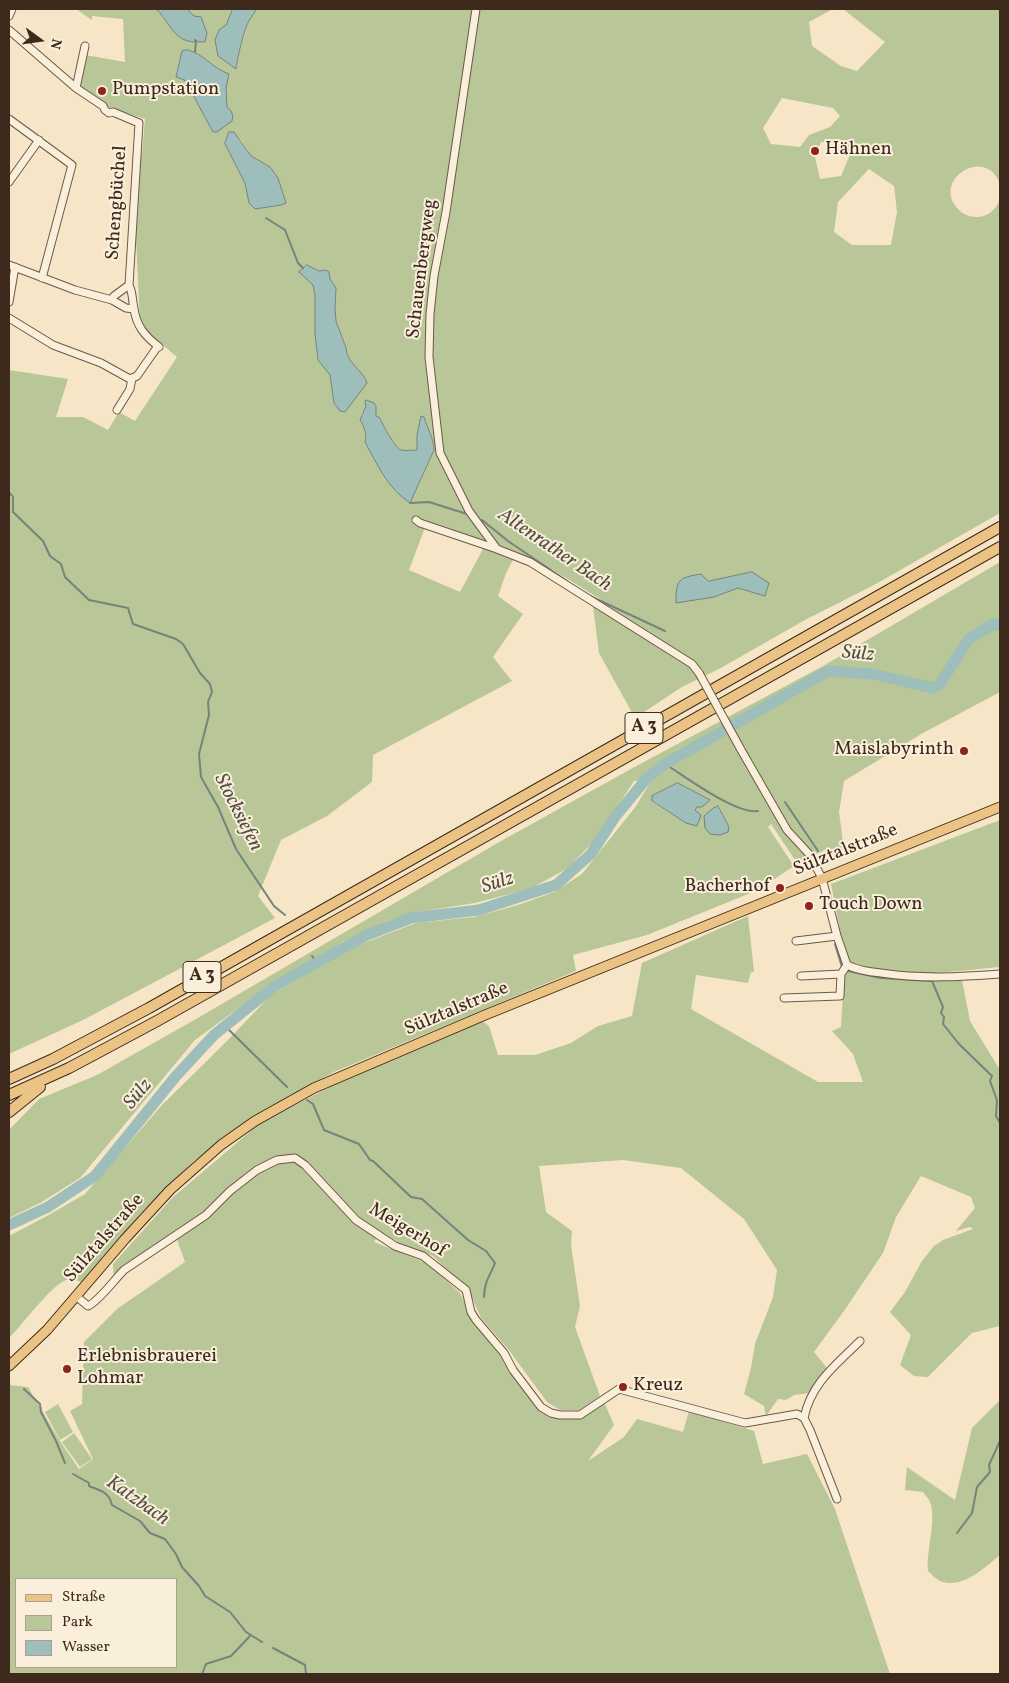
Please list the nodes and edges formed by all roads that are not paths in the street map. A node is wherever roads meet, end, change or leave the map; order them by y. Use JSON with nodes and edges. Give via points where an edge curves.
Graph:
{"nodes":[{"id":1,"x":12,"y":9,"type":"edge"},
{"id":2,"x":476,"y":9,"type":"edge"},
{"id":3,"x":9,"y":16,"type":"edge"},
{"id":4,"x":9,"y":30,"type":"edge"},
{"id":5,"x":85,"y":46,"type":"dead end"},
{"id":6,"x":76,"y":88,"type":"junction"},
{"id":7,"x":9,"y":119,"type":"edge"},
{"id":8,"x":38,"y":140,"type":"junction"},
{"id":9,"x":9,"y":182,"type":"edge"},
{"id":10,"x":12,"y":266,"type":"edge"},
{"id":11,"x":42,"y":278,"type":"junction"},
{"id":12,"x":128,"y":285,"type":"junction"},
{"id":13,"x":112,"y":300,"type":"junction"},
{"id":14,"x":9,"y":302,"type":"edge"},
{"id":15,"x":134,"y":309,"type":"junction"},
{"id":16,"x":9,"y":318,"type":"edge"},
{"id":17,"x":132,"y":378,"type":"junction"},
{"id":18,"x":117,"y":410,"type":"dead end"},
{"id":19,"x":416,"y":520,"type":"dead end"},
{"id":20,"x":1000,"y":527,"type":"edge"},
{"id":21,"x":1000,"y":547,"type":"edge"},
{"id":22,"x":497,"y":549,"type":"junction"},
{"id":23,"x":1000,"y":807,"type":"edge"},
{"id":24,"x":822,"y":878,"type":"junction"},
{"id":25,"x":838,"y":936,"type":"junction"},
{"id":26,"x":796,"y":941,"type":"dead end"},
{"id":27,"x":847,"y":965,"type":"junction"},
{"id":28,"x":841,"y":974,"type":"junction"},
{"id":29,"x":1000,"y":974,"type":"edge"},
{"id":30,"x":801,"y":976,"type":"dead end"},
{"id":31,"x":784,"y":998,"type":"dead end"},
{"id":32,"x":69,"y":1068,"type":"junction"},
{"id":33,"x":9,"y":1079,"type":"edge"},
{"id":34,"x":9,"y":1094,"type":"edge"},
{"id":35,"x":9,"y":1112,"type":"edge"},
{"id":36,"x":76,"y":1296,"type":"junction"},
{"id":37,"x":860,"y":1341,"type":"dead end"},
{"id":38,"x":9,"y":1366,"type":"edge"},
{"id":39,"x":804,"y":1418,"type":"junction"},
{"id":40,"x":837,"y":1499,"type":"dead end"}],
"edges":[{"from":1,"to":3,"type":"street"},
{"from":2,"to":22,"type":"street","name":"Schauenbergweg","via":[[434,276],[429,357],[440,453],[469,511]]},
{"from":4,"to":6,"type":"street"},
{"from":5,"to":6,"type":"street"},
{"from":6,"to":12,"type":"street","name":"Schengbüchel","via":[[109,113],[139,123]]},
{"from":7,"to":8,"type":"street"},
{"from":8,"to":9,"type":"street"},
{"from":8,"to":11,"type":"street","via":[[72,165]]},
{"from":10,"to":11,"type":"street"},
{"from":10,"to":14,"type":"street"},
{"from":11,"to":13,"type":"street"},
{"from":12,"to":13,"type":"street","name":"Schengbüchel"},
{"from":12,"to":15,"type":"street","name":"Schengbüchel","via":[[132,290]]},
{"from":13,"to":15,"type":"street"},
{"from":15,"to":17,"type":"street","name":"Schengbüchel","via":[[142,333],[158,347],[137,376]]},
{"from":16,"to":17,"type":"street","via":[[54,345]]},
{"from":17,"to":18,"type":"street","via":[[130,389]]},
{"from":19,"to":22,"type":"street"},
{"from":20,"to":33,"type":"highway","number":"A 3","via":[[149,1008]]},
{"from":21,"to":32,"type":"highway","number":"A 3"},
{"from":22,"to":24,"type":"street","bridge":true,"via":[[536,566],[692,664],[787,830],[809,854]]},
{"from":23,"to":24,"type":"main road","name":"Sülztalstraße"},
{"from":24,"to":25,"type":"street"},
{"from":24,"to":36,"type":"main road","name":"Sülztalstraße","via":[[314,1088],[238,1132],[202,1160],[140,1221]]},
{"from":25,"to":26,"type":"street"},
{"from":25,"to":27,"type":"street"},
{"from":27,"to":28,"type":"street"},
{"from":27,"to":29,"type":"street","via":[[899,976],[940,978]]},
{"from":28,"to":30,"type":"street"},
{"from":28,"to":31,"type":"street","via":[[840,996]]},
{"from":32,"to":34,"type":"highway","number":"A 3"},
{"from":32,"to":35,"type":"highway","via":[[33,1091]]},
{"from":36,"to":38,"type":"main road","name":"Sülztalstraße","via":[[47,1330]]},
{"from":36,"to":39,"type":"street","name":"Meigerhof","via":[[88,1306],[94,1304],[124,1270],[206,1215],[257,1170],[277,1160],[296,1158],[356,1220],[395,1246],[423,1256],[466,1290],[476,1320],[504,1353],[525,1388],[550,1413],[580,1415],[619,1389],[745,1423],[797,1414]]},
{"from":37,"to":39,"type":"street","via":[[818,1384],[807,1403]]},
{"from":39,"to":40,"type":"street"}]}
